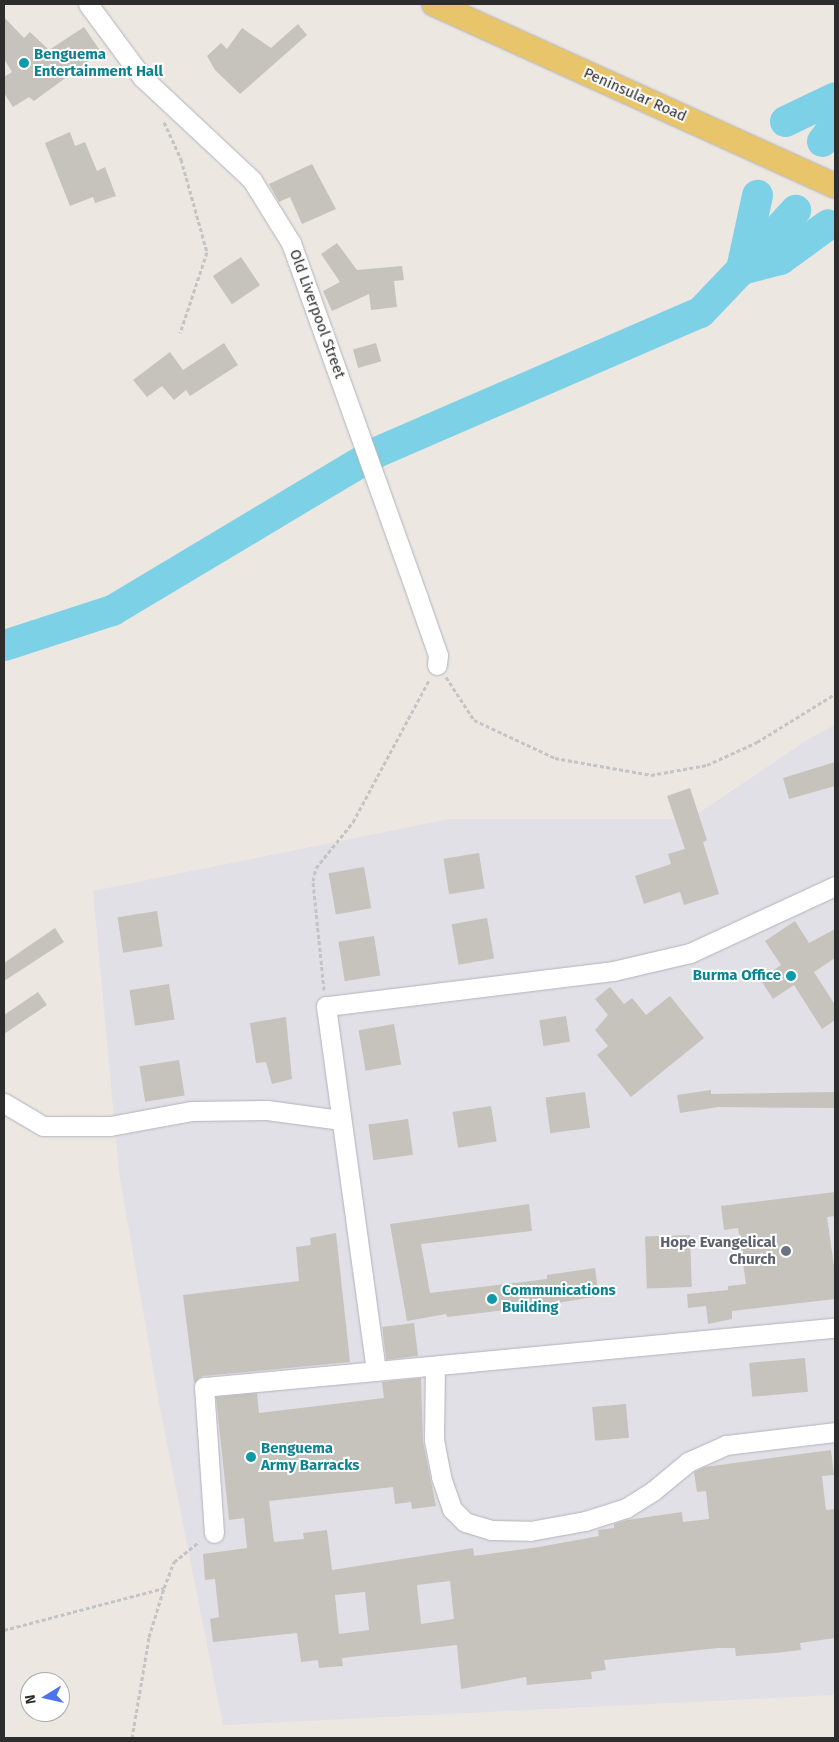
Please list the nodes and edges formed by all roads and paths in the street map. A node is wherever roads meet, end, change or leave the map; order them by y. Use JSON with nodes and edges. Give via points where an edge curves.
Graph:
{"nodes":[{"id":1,"x":88,"y":4,"type":"edge"},
{"id":2,"x":434,"y":4,"type":"edge"},
{"id":3,"x":162,"y":118,"type":"dead end"},
{"id":4,"x":835,"y":186,"type":"edge"},
{"id":5,"x":180,"y":333,"type":"dead end"},
{"id":6,"x":438,"y":665,"type":"junction"},
{"id":7,"x":835,"y":694,"type":"edge"},
{"id":8,"x":835,"y":886,"type":"edge"},
{"id":9,"x":326,"y":1006,"type":"junction"},
{"id":10,"x":4,"y":1103,"type":"edge"},
{"id":11,"x":341,"y":1120,"type":"junction"},
{"id":12,"x":835,"y":1328,"type":"edge"},
{"id":13,"x":435,"y":1366,"type":"junction"},
{"id":14,"x":376,"y":1371,"type":"junction"},
{"id":15,"x":835,"y":1432,"type":"edge"},
{"id":16,"x":214,"y":1533,"type":"joint"},
{"id":17,"x":164,"y":1588,"type":"junction"},
{"id":18,"x":4,"y":1630,"type":"edge"},
{"id":19,"x":132,"y":1738,"type":"edge"}],
"edges":[{"from":1,"to":6,"type":"street","name":"Old Liverpool Street","via":[[142,77],[238,166],[274,213],[307,280],[438,655]]},
{"from":2,"to":4,"type":"main road","name":"Peninsular Road"},
{"from":3,"to":5,"type":"path","via":[[181,159],[207,252]]},
{"from":6,"to":7,"type":"path","via":[[474,720],[555,758],[651,775],[707,765],[757,742]]},
{"from":6,"to":9,"type":"path","via":[[353,822],[316,868],[313,881]]},
{"from":8,"to":9,"type":"street","via":[[690,953],[613,972]]},
{"from":9,"to":11,"type":"street"},
{"from":10,"to":11,"type":"street","via":[[43,1126],[110,1126],[191,1111],[267,1110]]},
{"from":11,"to":14,"type":"street"},
{"from":12,"to":13,"type":"street"},
{"from":13,"to":14,"type":"street"},
{"from":13,"to":15,"type":"street","via":[[434,1440],[441,1477],[452,1509],[465,1522],[491,1530],[530,1531],[585,1521],[626,1508],[688,1462],[726,1446]]},
{"from":14,"to":16,"type":"street","via":[[204,1387]]},
{"from":16,"to":17,"type":"path","via":[[187,1549],[174,1562]]},
{"from":17,"to":18,"type":"path"},
{"from":17,"to":19,"type":"path","via":[[149,1637]]}]}
